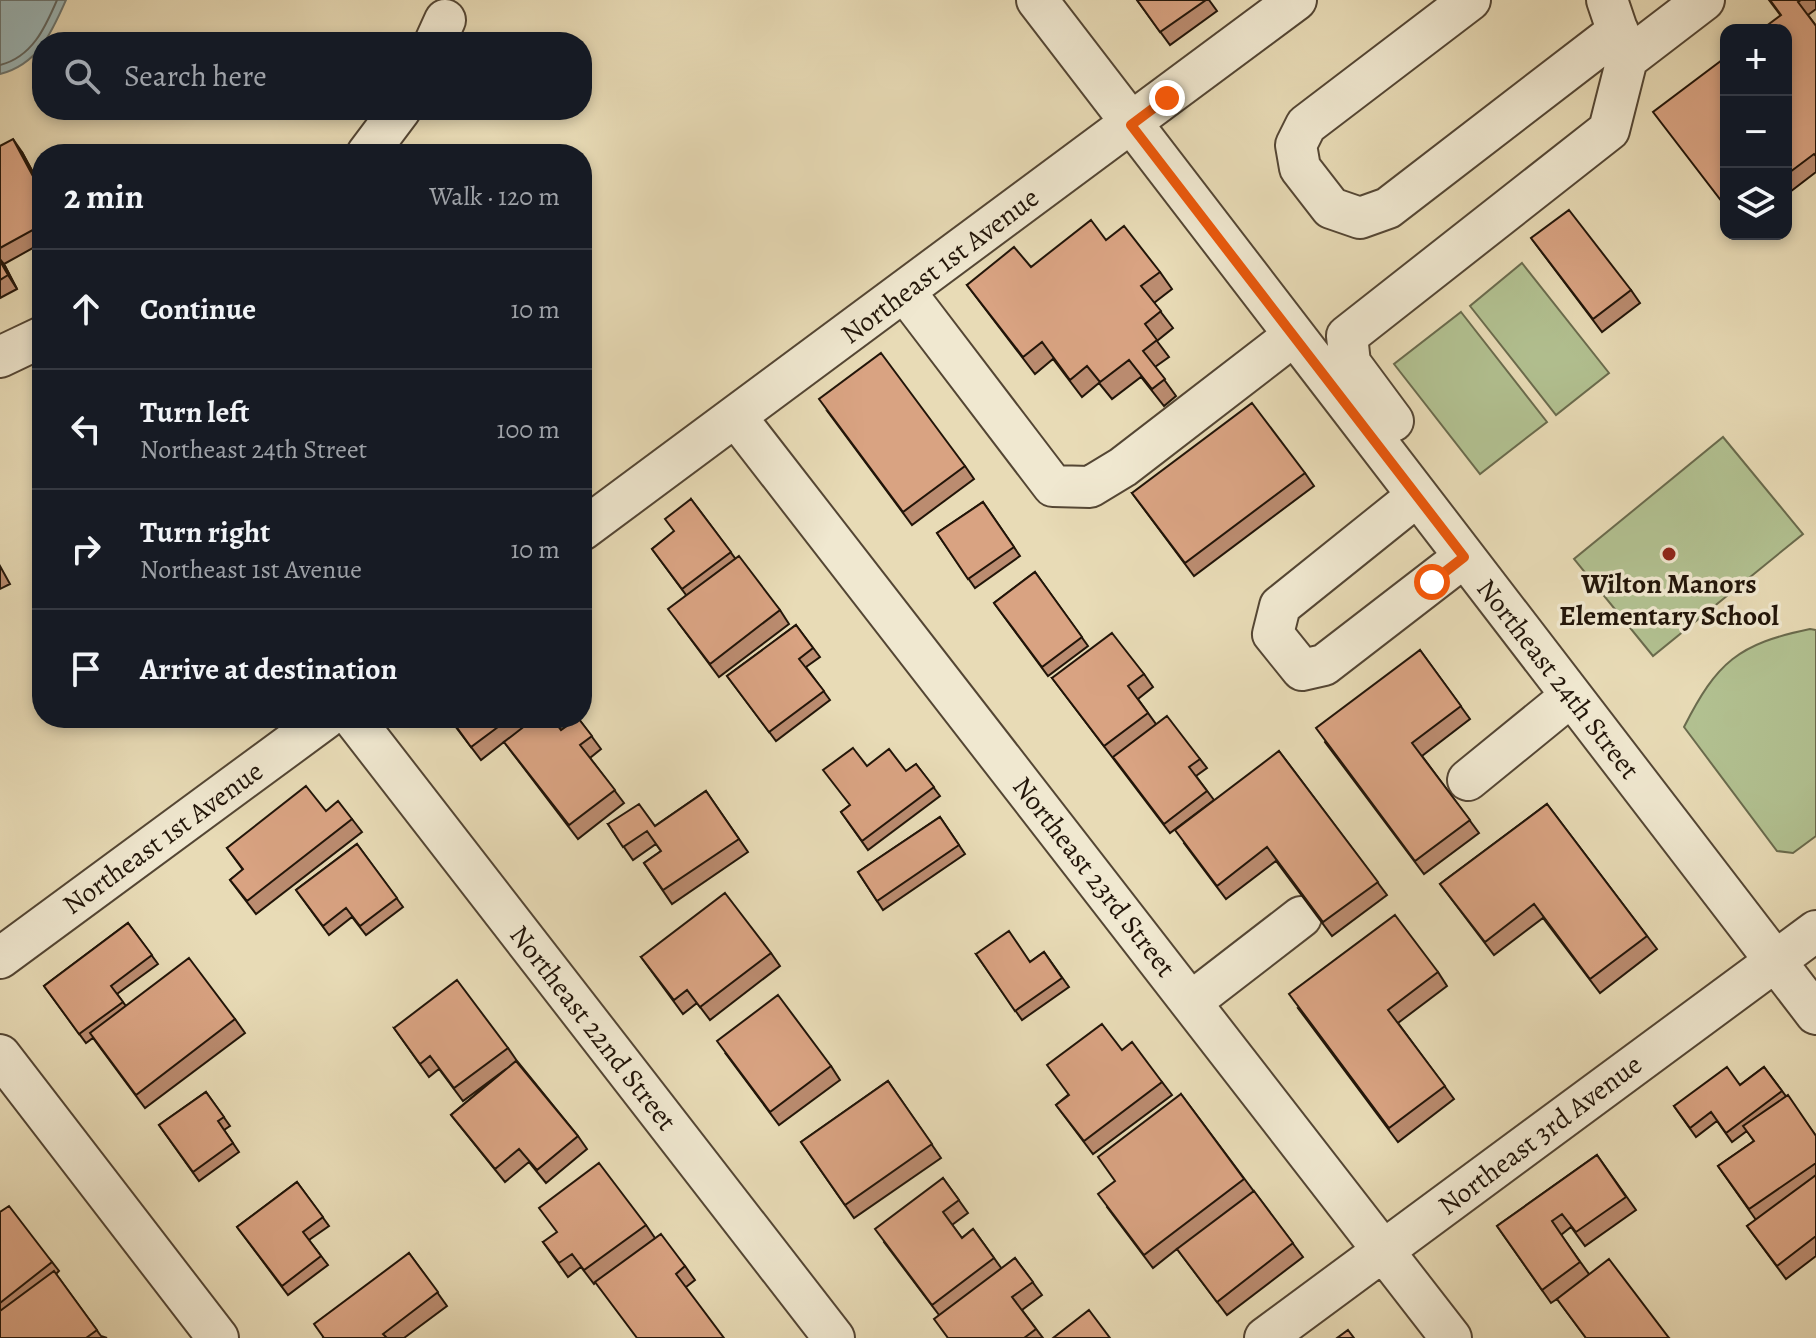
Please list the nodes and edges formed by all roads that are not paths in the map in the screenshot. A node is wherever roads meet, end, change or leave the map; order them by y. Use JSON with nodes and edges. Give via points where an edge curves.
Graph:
{"nodes":[{"id":1,"x":1037,"y":0,"type":"edge"},
{"id":2,"x":1296,"y":0,"type":"edge"},
{"id":3,"x":1470,"y":0,"type":"edge"},
{"id":4,"x":1704,"y":0,"type":"edge"},
{"id":5,"x":1617,"y":30,"type":"edge"},
{"id":6,"x":392,"y":120,"type":"edge"},
{"id":7,"x":1131,"y":125,"type":"junction"},
{"id":8,"x":374,"y":144,"type":"edge"},
{"id":9,"x":905,"y":292,"type":"junction"},
{"id":10,"x":1293,"y":336,"type":"junction"},
{"id":11,"x":32,"y":342,"type":"edge"},
{"id":12,"x":0,"y":357,"type":"edge"},
{"id":13,"x":736,"y":417,"type":"junction"},
{"id":14,"x":1374,"y":440,"type":"junction"},
{"id":15,"x":1417,"y":496,"type":"junction"},
{"id":16,"x":592,"y":523,"type":"edge"},
{"id":17,"x":1464,"y":557,"type":"junction"},
{"id":18,"x":1571,"y":696,"type":"junction"},
{"id":19,"x":312,"y":728,"type":"edge"},
{"id":20,"x":361,"y":728,"type":"edge"},
{"id":21,"x":1468,"y":780,"type":"dead end"},
{"id":22,"x":1301,"y":917,"type":"edge"},
{"id":23,"x":1816,"y":931,"type":"edge"},
{"id":24,"x":0,"y":958,"type":"edge"},
{"id":25,"x":1775,"y":961,"type":"junction"},
{"id":26,"x":1191,"y":1002,"type":"junction"},
{"id":27,"x":1816,"y":1014,"type":"edge"},
{"id":28,"x":0,"y":1055,"type":"edge"},
{"id":29,"x":1384,"y":1250,"type":"junction"},
{"id":30,"x":218,"y":1338,"type":"edge"},
{"id":31,"x":834,"y":1338,"type":"edge"},
{"id":32,"x":1265,"y":1338,"type":"edge"},
{"id":33,"x":1451,"y":1338,"type":"edge"}],
"edges":[{"from":1,"to":7,"type":"street","name":"Northeast 24th Street"},
{"from":2,"to":7,"type":"street","name":"Northeast 1st Avenue"},
{"from":3,"to":5,"type":"street","via":[[1306,125],[1296,145],[1300,168],[1331,208],[1360,218],[1388,208]]},
{"from":4,"to":5,"type":"street"},
{"from":5,"to":14,"type":"street","via":[[1609,130],[1347,336],[1350,363],[1395,423]]},
{"from":6,"to":8,"type":"street"},
{"from":7,"to":9,"type":"street","name":"Northeast 1st Avenue"},
{"from":7,"to":10,"type":"street","name":"Northeast 24th Street"},
{"from":9,"to":10,"type":"street","via":[[1053,486],[1090,487],[1123,467]]},
{"from":9,"to":13,"type":"street","name":"Northeast 1st Avenue"},
{"from":10,"to":14,"type":"street","name":"Northeast 24th Street"},
{"from":11,"to":12,"type":"street"},
{"from":13,"to":16,"type":"street","name":"Northeast 1st Avenue"},
{"from":13,"to":26,"type":"street","name":"Northeast 23rd Street"},
{"from":14,"to":15,"type":"street","name":"Northeast 24th Street"},
{"from":15,"to":17,"type":"street","name":"Northeast 24th Street"},
{"from":15,"to":17,"type":"street","via":[[1280,606],[1273,634],[1302,670],[1324,665]]},
{"from":17,"to":18,"type":"street","name":"Northeast 24th Street"},
{"from":18,"to":21,"type":"street"},
{"from":18,"to":25,"type":"street","name":"Northeast 24th Street"},
{"from":19,"to":24,"type":"street","name":"Northeast 1st Avenue"},
{"from":20,"to":31,"type":"street","name":"Northeast 22nd Street"},
{"from":22,"to":26,"type":"street"},
{"from":23,"to":25,"type":"street","name":"Northeast 3rd Avenue"},
{"from":25,"to":27,"type":"street","name":"Northeast 24th Street"},
{"from":25,"to":29,"type":"street","name":"Northeast 3rd Avenue"},
{"from":26,"to":29,"type":"street","name":"Northeast 23rd Street"},
{"from":28,"to":30,"type":"street"},
{"from":29,"to":32,"type":"street","name":"Northeast 3rd Avenue"},
{"from":29,"to":33,"type":"street","name":"Northeast 23rd Street"}]}
